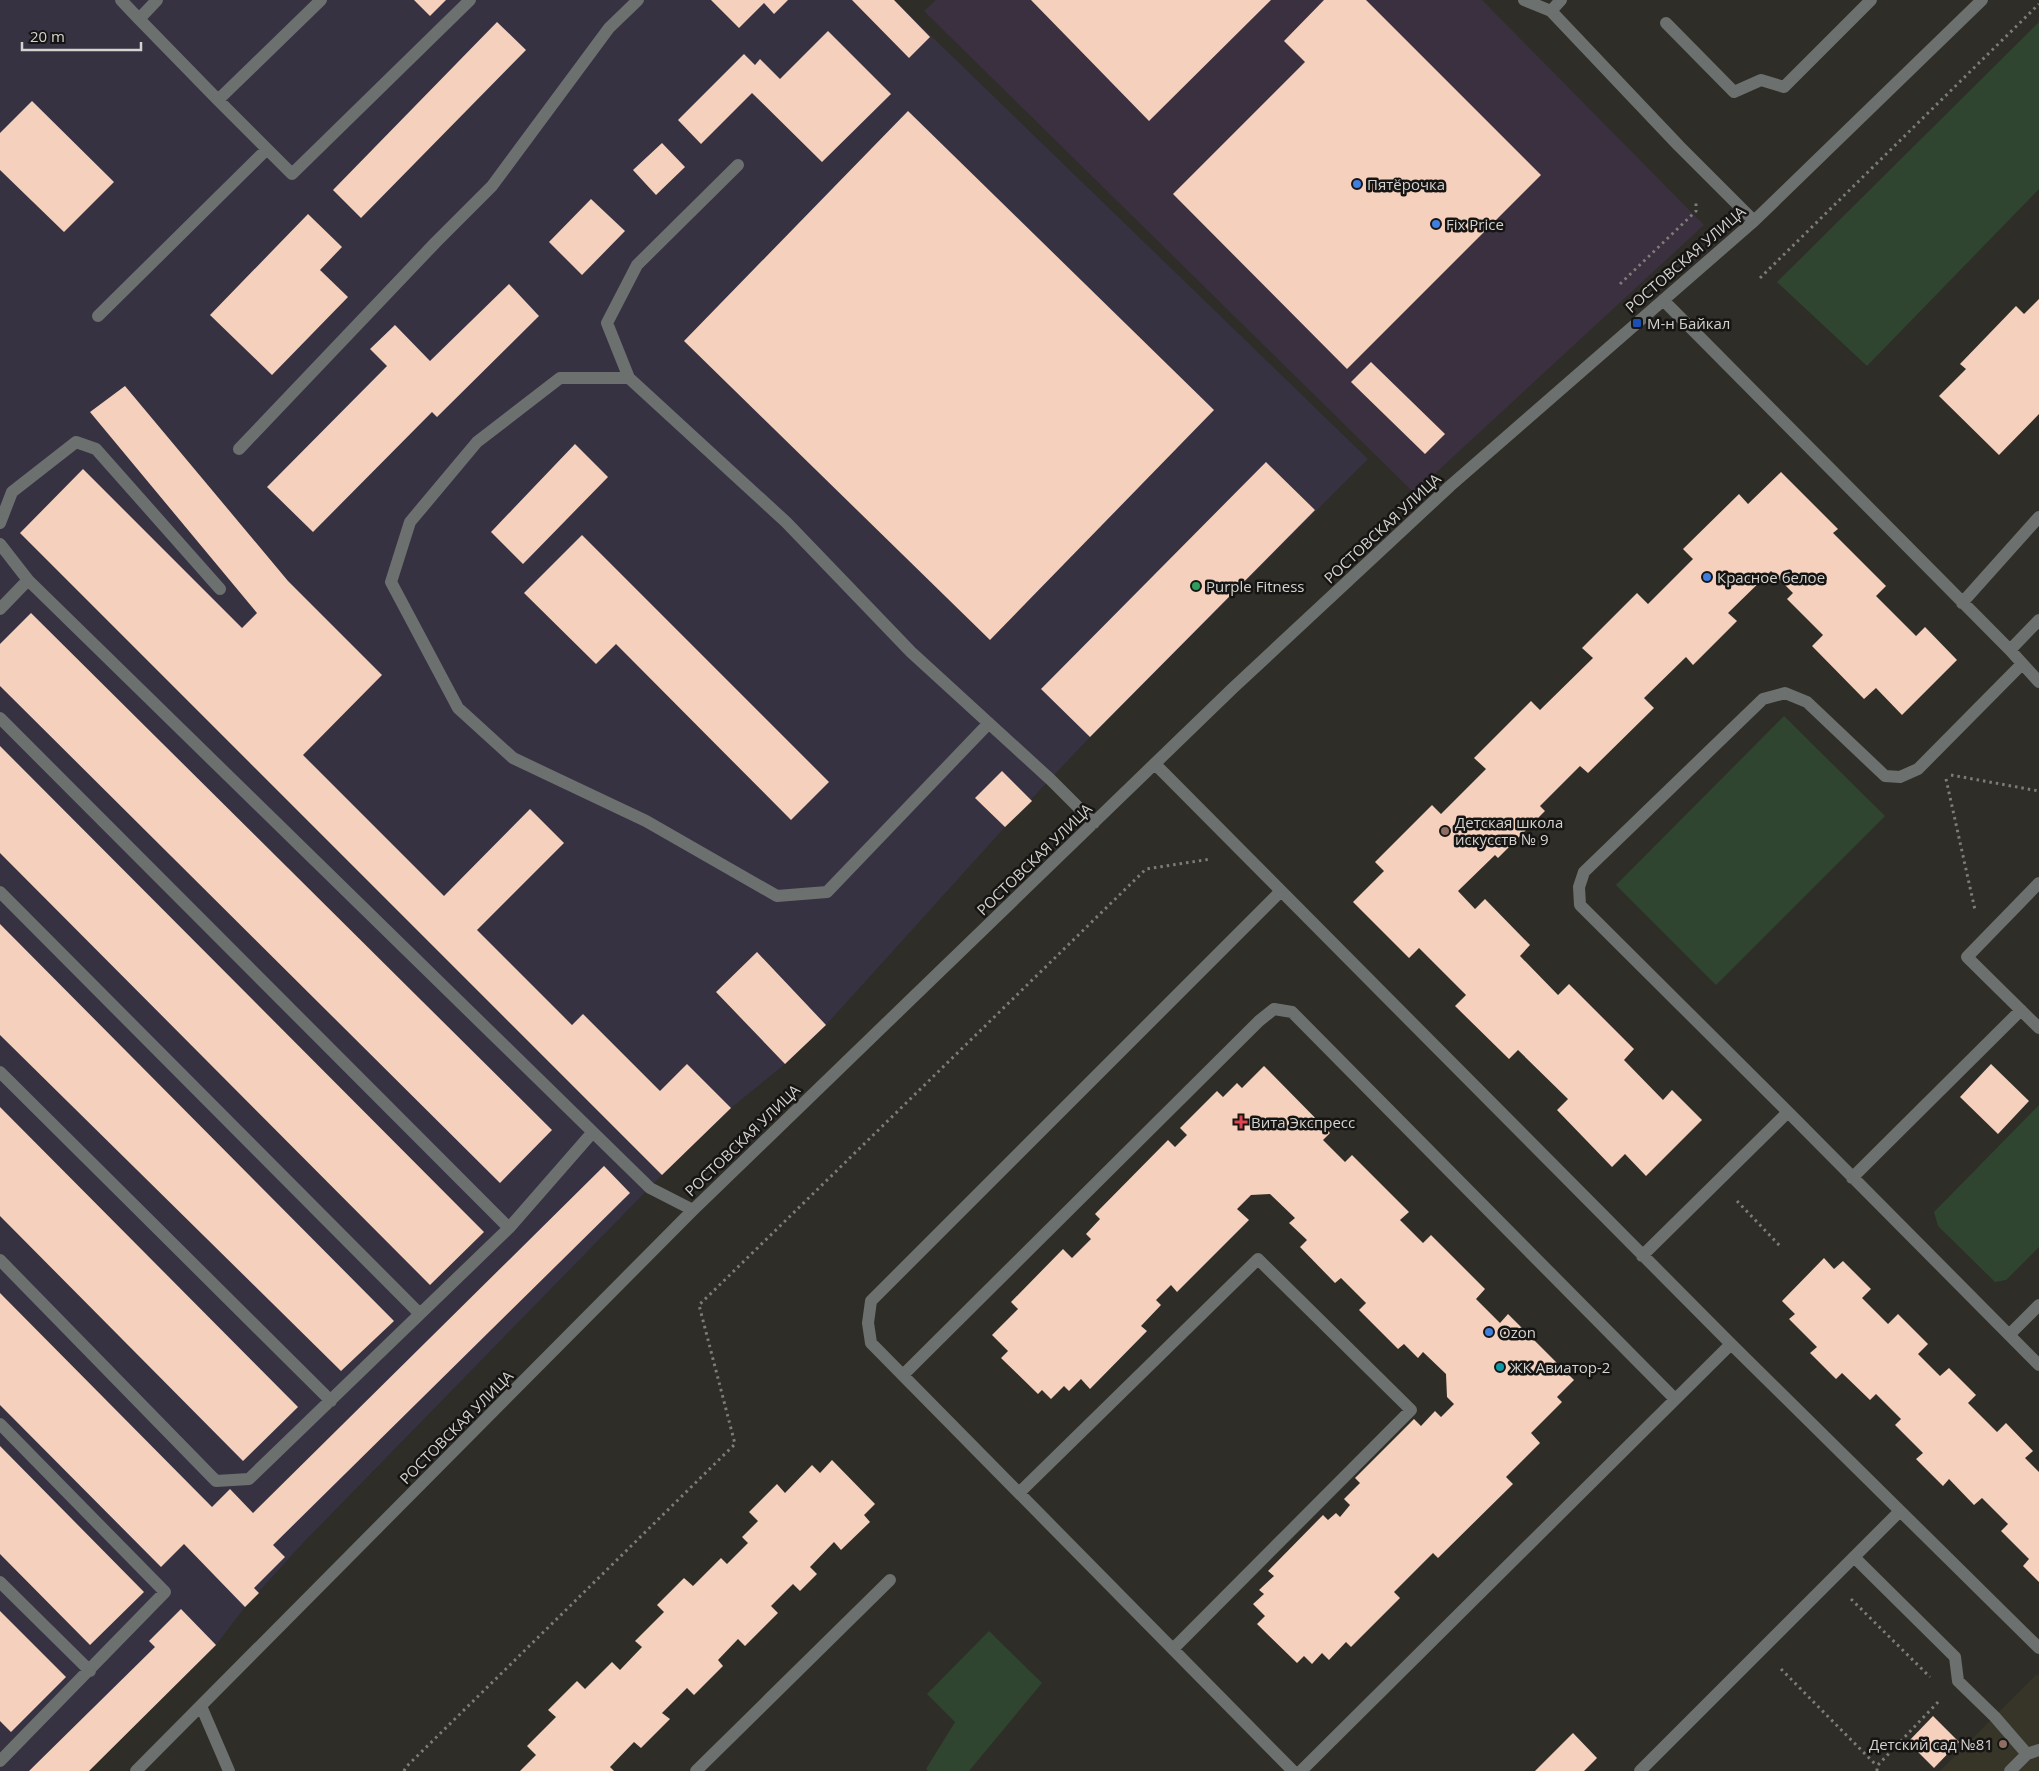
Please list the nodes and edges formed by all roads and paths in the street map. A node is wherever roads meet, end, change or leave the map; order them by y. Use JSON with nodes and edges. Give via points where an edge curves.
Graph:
{"nodes":[{"id":1,"x":120,"y":0,"type":"edge"},
{"id":2,"x":157,"y":0,"type":"edge"},
{"id":3,"x":321,"y":0,"type":"edge"},
{"id":4,"x":470,"y":0,"type":"edge"},
{"id":5,"x":638,"y":0,"type":"edge"},
{"id":6,"x":1524,"y":0,"type":"edge"},
{"id":7,"x":1561,"y":0,"type":"edge"},
{"id":8,"x":1871,"y":0,"type":"edge"},
{"id":9,"x":1982,"y":0,"type":"edge"},
{"id":10,"x":2039,"y":4,"type":"edge"},
{"id":11,"x":1551,"y":11,"type":"junction"},
{"id":12,"x":139,"y":19,"type":"junction"},
{"id":13,"x":1666,"y":23,"type":"dead end"},
{"id":14,"x":218,"y":100,"type":"junction"},
{"id":15,"x":267,"y":149,"type":"junction"},
{"id":16,"x":738,"y":166,"type":"dead end"},
{"id":17,"x":1696,"y":198,"type":"dead end"},
{"id":18,"x":1754,"y":221,"type":"junction"},
{"id":19,"x":1760,"y":278,"type":"dead end"},
{"id":20,"x":1620,"y":284,"type":"dead end"},
{"id":21,"x":1663,"y":300,"type":"junction"},
{"id":22,"x":98,"y":316,"type":"dead end"},
{"id":23,"x":629,"y":378,"type":"junction"},
{"id":24,"x":239,"y":449,"type":"dead end"},
{"id":25,"x":2039,"y":516,"type":"edge"},
{"id":26,"x":0,"y":524,"type":"edge"},
{"id":27,"x":0,"y":544,"type":"edge"},
{"id":28,"x":28,"y":580,"type":"junction"},
{"id":29,"x":220,"y":589,"type":"dead end"},
{"id":30,"x":1962,"y":603,"type":"junction"},
{"id":31,"x":0,"y":610,"type":"edge"},
{"id":32,"x":2039,"y":620,"type":"edge"},
{"id":33,"x":2010,"y":650,"type":"junction"},
{"id":34,"x":2022,"y":664,"type":"junction"},
{"id":35,"x":2039,"y":682,"type":"edge"},
{"id":36,"x":0,"y":718,"type":"edge"},
{"id":37,"x":989,"y":723,"type":"junction"},
{"id":38,"x":1155,"y":764,"type":"junction"},
{"id":39,"x":2039,"y":791,"type":"edge"},
{"id":40,"x":1094,"y":823,"type":"junction"},
{"id":41,"x":1244,"y":854,"type":"junction"},
{"id":42,"x":2039,"y":883,"type":"edge"},
{"id":43,"x":1281,"y":891,"type":"junction"},
{"id":44,"x":0,"y":892,"type":"edge"},
{"id":45,"x":1982,"y":942,"type":"junction"},
{"id":46,"x":2021,"y":1010,"type":"junction"},
{"id":47,"x":2039,"y":1028,"type":"edge"},
{"id":48,"x":0,"y":1072,"type":"edge"},
{"id":49,"x":1788,"y":1112,"type":"junction"},
{"id":50,"x":592,"y":1133,"type":"junction"},
{"id":51,"x":1852,"y":1178,"type":"junction"},
{"id":52,"x":1735,"y":1199,"type":"dead end"},
{"id":53,"x":693,"y":1210,"type":"junction"},
{"id":54,"x":509,"y":1228,"type":"junction"},
{"id":55,"x":1780,"y":1246,"type":"dead end"},
{"id":56,"x":1642,"y":1256,"type":"junction"},
{"id":57,"x":0,"y":1260,"type":"edge"},
{"id":58,"x":2039,"y":1305,"type":"edge"},
{"id":59,"x":419,"y":1313,"type":"junction"},
{"id":60,"x":2009,"y":1335,"type":"junction"},
{"id":61,"x":1731,"y":1344,"type":"junction"},
{"id":62,"x":2039,"y":1365,"type":"edge"},
{"id":63,"x":903,"y":1375,"type":"junction"},
{"id":64,"x":1675,"y":1399,"type":"junction"},
{"id":65,"x":331,"y":1401,"type":"junction"},
{"id":66,"x":0,"y":1424,"type":"edge"},
{"id":67,"x":1019,"y":1493,"type":"junction"},
{"id":68,"x":1900,"y":1512,"type":"junction"},
{"id":69,"x":1855,"y":1558,"type":"junction"},
{"id":70,"x":890,"y":1580,"type":"dead end"},
{"id":71,"x":0,"y":1582,"type":"edge"},
{"id":72,"x":1842,"y":1601,"type":"dead end"},
{"id":73,"x":2039,"y":1648,"type":"edge"},
{"id":74,"x":1173,"y":1649,"type":"junction"},
{"id":75,"x":1781,"y":1668,"type":"dead end"},
{"id":76,"x":90,"y":1671,"type":"junction"},
{"id":77,"x":1958,"y":1680,"type":"junction"},
{"id":78,"x":1946,"y":1694,"type":"junction"},
{"id":79,"x":202,"y":1706,"type":"junction"},
{"id":80,"x":2033,"y":1752,"type":"edge"},
{"id":81,"x":1,"y":1758,"type":"edge"},
{"id":82,"x":1878,"y":1766,"type":"junction"},
{"id":83,"x":136,"y":1771,"type":"edge"},
{"id":84,"x":229,"y":1771,"type":"edge"},
{"id":85,"x":404,"y":1771,"type":"edge"},
{"id":86,"x":696,"y":1771,"type":"edge"},
{"id":87,"x":1293,"y":1771,"type":"edge"},
{"id":88,"x":1301,"y":1771,"type":"edge"},
{"id":89,"x":1640,"y":1771,"type":"edge"},
{"id":90,"x":1876,"y":1771,"type":"edge"},
{"id":91,"x":2010,"y":1771,"type":"edge"}],
"edges":[{"from":1,"to":12,"type":"street"},
{"from":2,"to":12,"type":"street"},
{"from":3,"to":14,"type":"street"},
{"from":4,"to":15,"type":"street","via":[[292,174]]},
{"from":5,"to":24,"type":"street","via":[[609,28],[492,186]]},
{"from":6,"to":11,"type":"street"},
{"from":7,"to":11,"type":"street"},
{"from":8,"to":13,"type":"street","via":[[1784,87],[1761,80],[1734,92]]},
{"from":9,"to":18,"type":"street","name":"РОСТОВСКАЯ УЛИЦА"},
{"from":10,"to":19,"type":"path"},
{"from":11,"to":18,"type":"street"},
{"from":12,"to":14,"type":"street"},
{"from":14,"to":15,"type":"street"},
{"from":15,"to":22,"type":"street"},
{"from":16,"to":23,"type":"street","via":[[637,265],[607,323]]},
{"from":17,"to":20,"type":"path","via":[[1696,211]]},
{"from":18,"to":21,"type":"street","name":"РОСТОВСКАЯ УЛИЦА"},
{"from":21,"to":30,"type":"street"},
{"from":21,"to":38,"type":"street","name":"РОСТОВСКАЯ УЛИЦА","via":[[1450,486]]},
{"from":23,"to":37,"type":"street","via":[[786,522],[911,652]]},
{"from":23,"to":37,"type":"street","via":[[560,378],[477,442],[410,522],[391,582],[458,708],[512,758],[646,821],[777,896],[827,892]]},
{"from":25,"to":30,"type":"street"},
{"from":26,"to":29,"type":"street","via":[[12,492],[76,442],[96,449]]},
{"from":27,"to":28,"type":"street"},
{"from":28,"to":31,"type":"street"},
{"from":28,"to":50,"type":"street"},
{"from":30,"to":33,"type":"street"},
{"from":32,"to":33,"type":"street"},
{"from":33,"to":34,"type":"street"},
{"from":34,"to":35,"type":"street"},
{"from":34,"to":49,"type":"street","via":[[1918,769],[1900,778],[1885,776],[1807,702],[1785,693],[1763,699],[1584,872],[1580,905]]},
{"from":36,"to":54,"type":"street"},
{"from":37,"to":40,"type":"street"},
{"from":38,"to":40,"type":"street","name":"РОСТОВСКАЯ УЛИЦА"},
{"from":38,"to":41,"type":"street"},
{"from":39,"to":45,"type":"path","via":[[1944,774]]},
{"from":40,"to":53,"type":"street","name":"РОСТОВСКАЯ УЛИЦА"},
{"from":41,"to":43,"type":"street"},
{"from":41,"to":85,"type":"path","via":[[1146,869],[699,1305],[735,1444]]},
{"from":42,"to":45,"type":"street"},
{"from":43,"to":56,"type":"street"},
{"from":43,"to":63,"type":"street","via":[[871,1301],[868,1323],[871,1343]]},
{"from":44,"to":59,"type":"street"},
{"from":45,"to":46,"type":"street","via":[[1967,957]]},
{"from":46,"to":47,"type":"street"},
{"from":46,"to":51,"type":"street"},
{"from":48,"to":65,"type":"street"},
{"from":49,"to":51,"type":"street"},
{"from":49,"to":56,"type":"street"},
{"from":50,"to":53,"type":"street","via":[[650,1188]]},
{"from":50,"to":54,"type":"street"},
{"from":51,"to":60,"type":"street"},
{"from":52,"to":55,"type":"path"},
{"from":53,"to":79,"type":"street","name":"РОСТОВСКАЯ УЛИЦА"},
{"from":54,"to":59,"type":"street"},
{"from":56,"to":61,"type":"street"},
{"from":57,"to":65,"type":"street","via":[[216,1481],[249,1479]]},
{"from":58,"to":60,"type":"street"},
{"from":59,"to":65,"type":"street"},
{"from":60,"to":62,"type":"street"},
{"from":61,"to":64,"type":"street"},
{"from":61,"to":68,"type":"street"},
{"from":63,"to":64,"type":"street","via":[[1274,1009],[1292,1012]]},
{"from":63,"to":67,"type":"street"},
{"from":64,"to":88,"type":"street"},
{"from":66,"to":76,"type":"street","via":[[165,1592]]},
{"from":67,"to":74,"type":"street"},
{"from":67,"to":74,"type":"street","via":[[1258,1258],[1411,1410]]},
{"from":68,"to":69,"type":"street"},
{"from":68,"to":73,"type":"street"},
{"from":69,"to":77,"type":"street","via":[[1956,1657]]},
{"from":69,"to":89,"type":"street"},
{"from":70,"to":86,"type":"street"},
{"from":71,"to":76,"type":"street"},
{"from":72,"to":78,"type":"path","via":[[1850,1598]]},
{"from":74,"to":87,"type":"street"},
{"from":75,"to":82,"type":"path"},
{"from":76,"to":81,"type":"street"},
{"from":77,"to":78,"type":"path"},
{"from":77,"to":80,"type":"street"},
{"from":78,"to":82,"type":"path"},
{"from":79,"to":83,"type":"street","name":"РОСТОВСКАЯ УЛИЦА"},
{"from":79,"to":84,"type":"street"},
{"from":80,"to":91,"type":"street"},
{"from":82,"to":90,"type":"path"}]}
